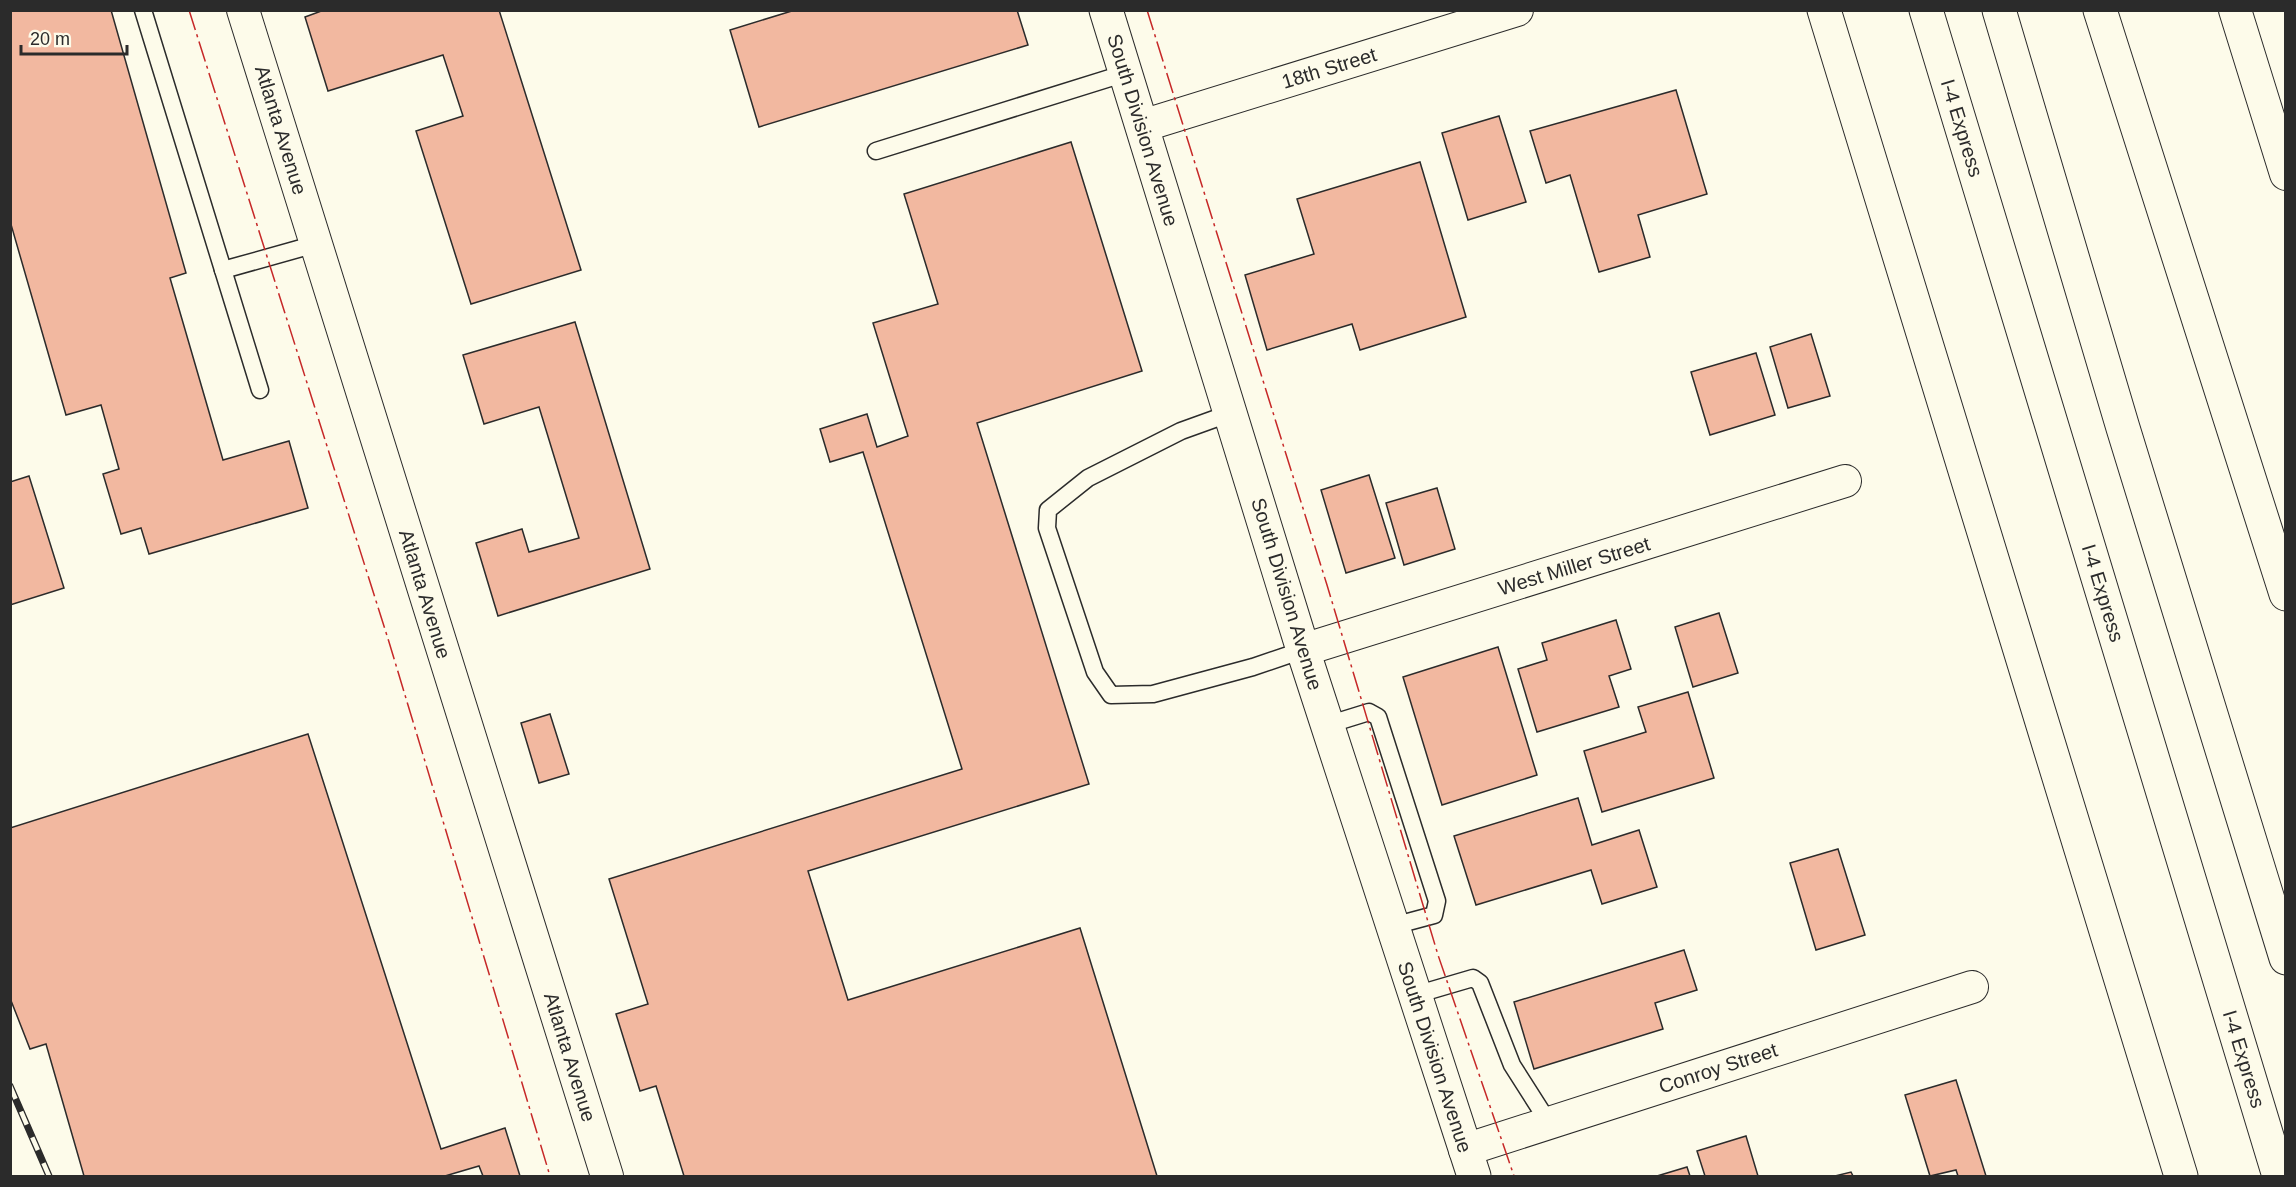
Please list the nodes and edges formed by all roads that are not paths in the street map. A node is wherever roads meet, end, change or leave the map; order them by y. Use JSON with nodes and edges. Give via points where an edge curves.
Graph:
{"nodes":[{"id":1,"x":142,"y":10,"type":"edge"},
{"id":2,"x":243,"y":10,"type":"edge"},
{"id":3,"x":1106,"y":10,"type":"edge"},
{"id":4,"x":1516,"y":10,"type":"edge"},
{"id":5,"x":1824,"y":10,"type":"edge"},
{"id":6,"x":1926,"y":10,"type":"edge"},
{"id":7,"x":1999,"y":10,"type":"edge"},
{"id":8,"x":2100,"y":10,"type":"edge"},
{"id":9,"x":2235,"y":10,"type":"edge"},
{"id":10,"x":1126,"y":73,"type":"junction"},
{"id":11,"x":1142,"y":126,"type":"junction"},
{"id":12,"x":876,"y":151,"type":"dead end"},
{"id":13,"x":2286,"y":174,"type":"edge"},
{"id":14,"x":316,"y":244,"type":"junction"},
{"id":15,"x":223,"y":270,"type":"junction"},
{"id":16,"x":260,"y":390,"type":"dead end"},
{"id":17,"x":1231,"y":413,"type":"junction"},
{"id":18,"x":1845,"y":481,"type":"dead end"},
{"id":19,"x":2286,"y":594,"type":"edge"},
{"id":20,"x":1304,"y":650,"type":"junction"},
{"id":21,"x":1328,"y":725,"type":"junction"},
{"id":22,"x":1393,"y":926,"type":"junction"},
{"id":23,"x":2286,"y":958,"type":"edge"},
{"id":24,"x":1972,"y":987,"type":"dead end"},
{"id":25,"x":1415,"y":995,"type":"junction"},
{"id":26,"x":1549,"y":1123,"type":"junction"},
{"id":27,"x":1469,"y":1163,"type":"edge"},
{"id":28,"x":607,"y":1176,"type":"edge"},
{"id":29,"x":2181,"y":1176,"type":"edge"},
{"id":30,"x":2279,"y":1176,"type":"edge"}],
"edges":[{"from":1,"to":15,"type":"lane"},
{"from":2,"to":14,"type":"street","name":"Atlanta Avenue"},
{"from":3,"to":10,"type":"main road","name":"South Division Avenue"},
{"from":4,"to":11,"type":"street","name":"18th Street"},
{"from":5,"to":29,"type":"main road"},
{"from":6,"to":30,"type":"main road","name":"I-4 Express"},
{"from":7,"to":23,"type":"main road","via":[[2119,417]]},
{"from":8,"to":19,"type":"main road"},
{"from":9,"to":13,"type":"street"},
{"from":10,"to":11,"type":"main road","name":"South Division Avenue"},
{"from":10,"to":12,"type":"lane"},
{"from":11,"to":17,"type":"main road","name":"South Division Avenue"},
{"from":14,"to":15,"type":"lane"},
{"from":14,"to":28,"type":"street","name":"Atlanta Avenue"},
{"from":15,"to":16,"type":"lane"},
{"from":17,"to":20,"type":"main road","name":"South Division Avenue"},
{"from":17,"to":20,"type":"lane","via":[[1181,430],[1088,477],[1048,510],[1047,528],[1095,672],[1111,695],[1153,694]]},
{"from":18,"to":20,"type":"street","name":"West Miller Street"},
{"from":20,"to":21,"type":"main road","name":"South Division Avenue"},
{"from":21,"to":22,"type":"main road","name":"South Division Avenue"},
{"from":21,"to":22,"type":"lane","via":[[1370,712],[1378,717],[1437,901],[1434,915]]},
{"from":22,"to":25,"type":"main road","name":"South Division Avenue"},
{"from":24,"to":26,"type":"street","name":"Conroy Street"},
{"from":25,"to":26,"type":"lane","via":[[1473,978],[1480,984],[1512,1065]]},
{"from":25,"to":27,"type":"main road","name":"South Division Avenue"},
{"from":26,"to":27,"type":"street","name":"Conroy Street"}]}
